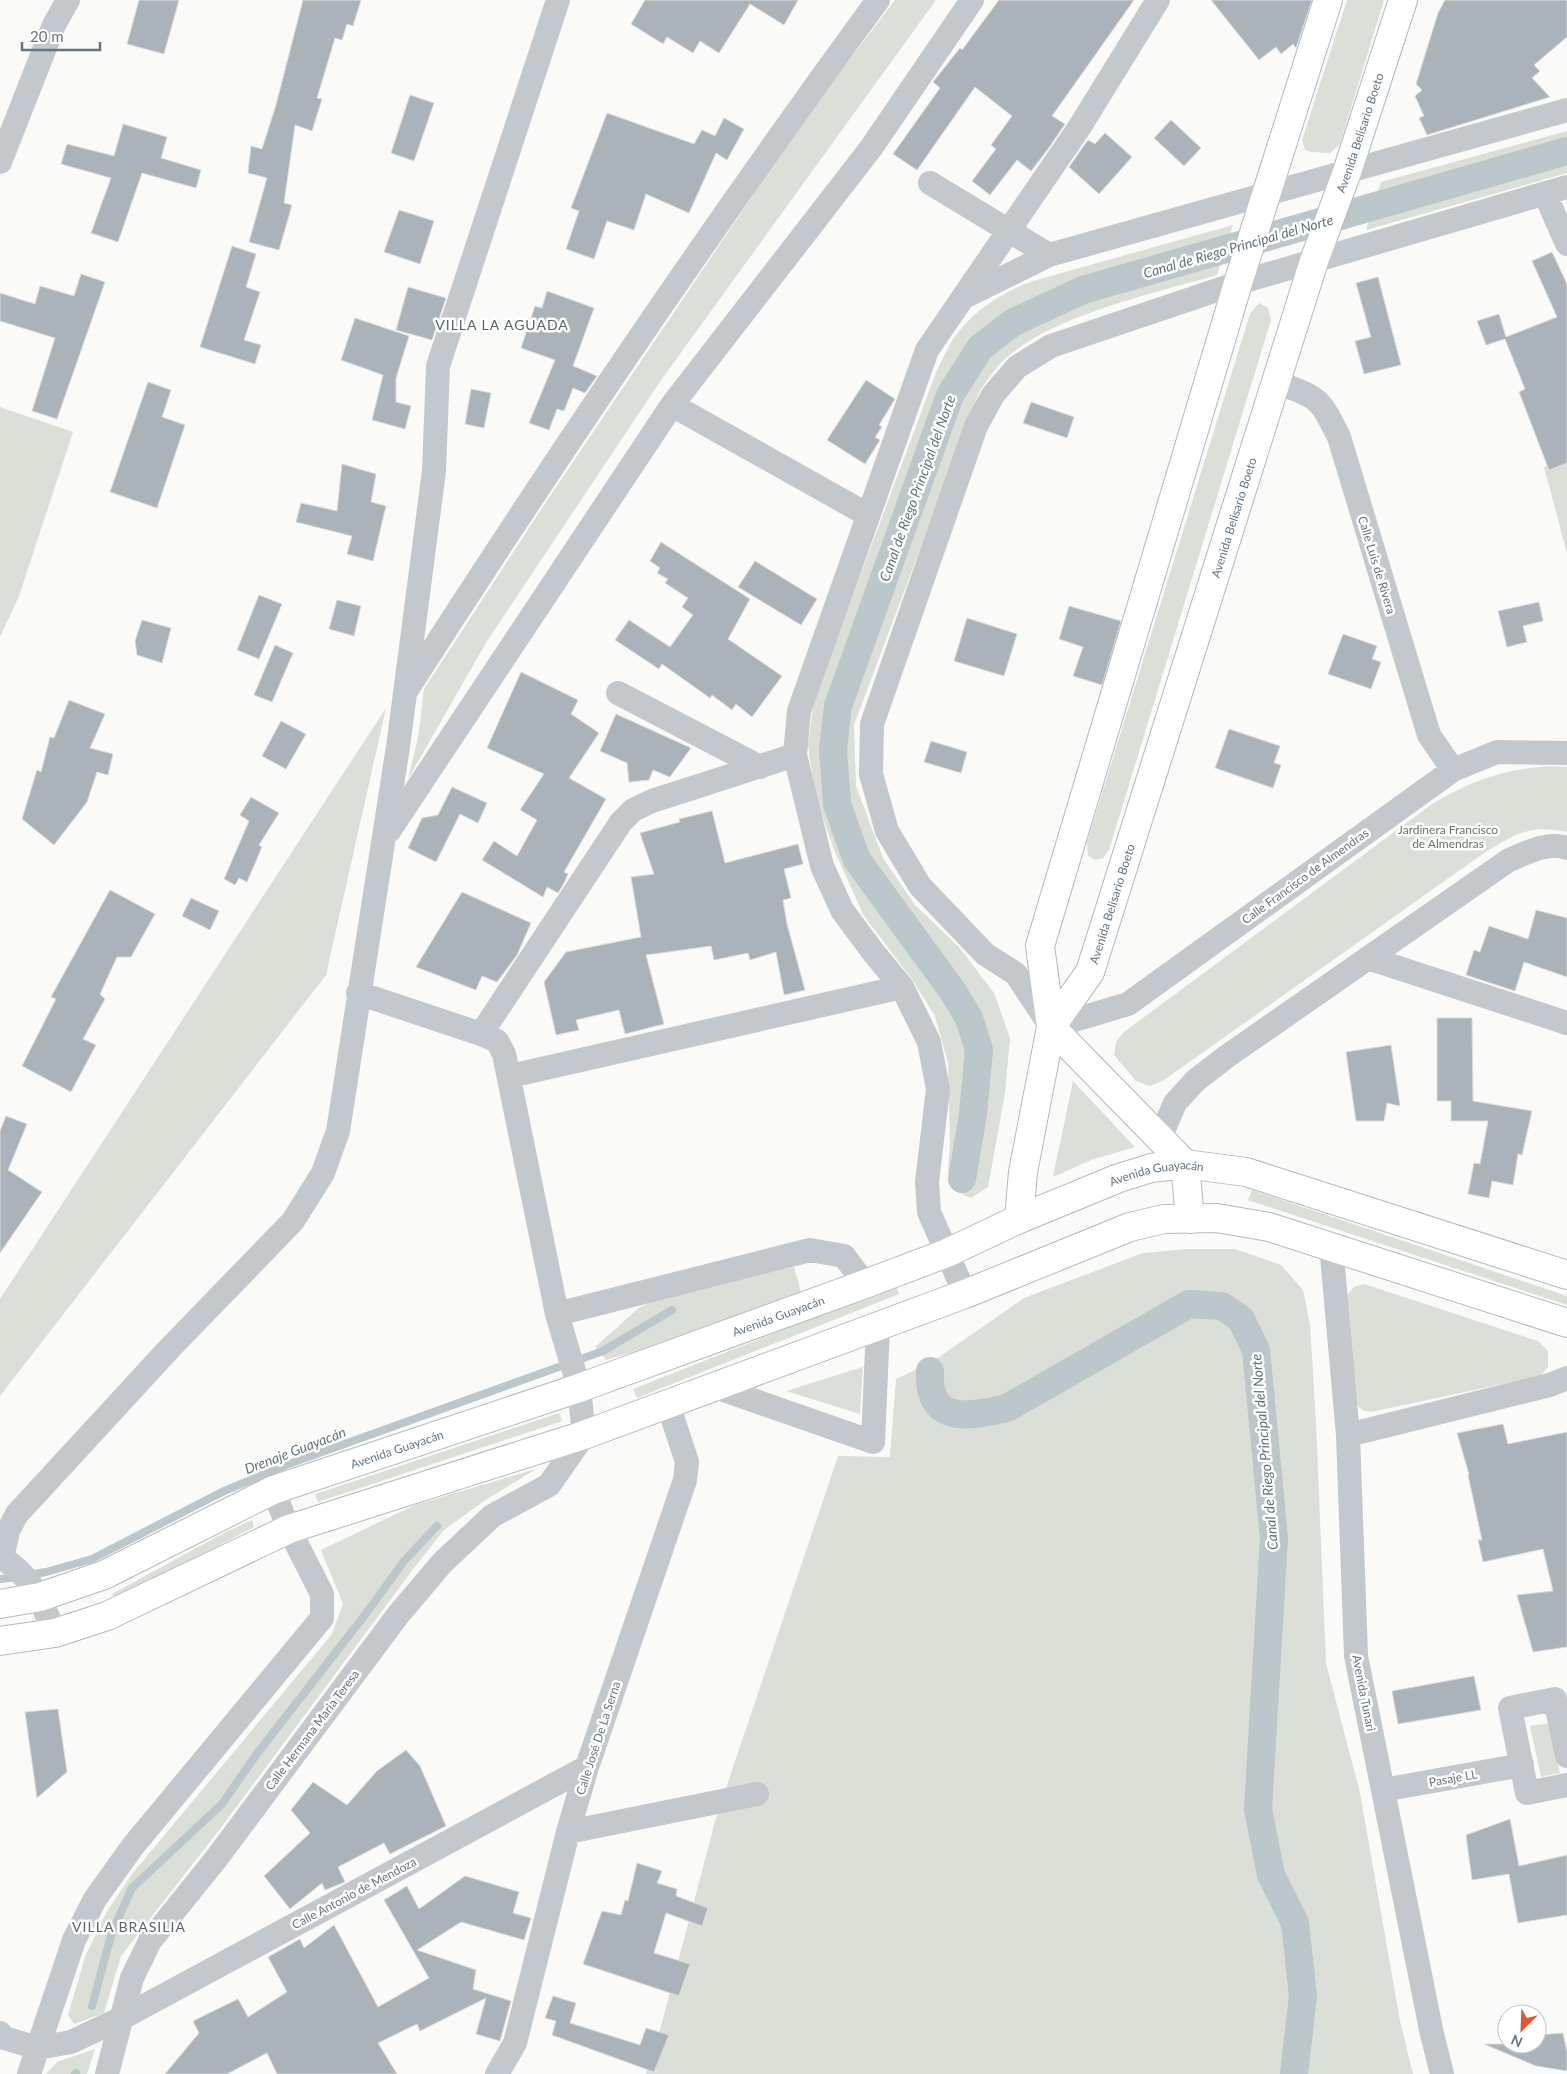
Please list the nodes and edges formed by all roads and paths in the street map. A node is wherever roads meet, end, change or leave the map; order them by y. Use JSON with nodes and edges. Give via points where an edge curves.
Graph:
{"nodes":[{"id":1,"x":68,"y":0,"type":"edge"},
{"id":2,"x":558,"y":0,"type":"edge"},
{"id":3,"x":878,"y":0,"type":"edge"},
{"id":4,"x":972,"y":0,"type":"edge"},
{"id":5,"x":1158,"y":0,"type":"edge"},
{"id":6,"x":1328,"y":0,"type":"edge"},
{"id":7,"x":1403,"y":0,"type":"edge"},
{"id":8,"x":1567,"y":110,"type":"edge"},
{"id":9,"x":0,"y":162,"type":"edge"},
{"id":10,"x":1344,"y":182,"type":"junction"},
{"id":11,"x":930,"y":183,"type":"dead end"},
{"id":12,"x":1556,"y":191,"type":"edge"},
{"id":13,"x":1263,"y":206,"type":"junction"},
{"id":14,"x":1010,"y":230,"type":"junction"},
{"id":15,"x":1567,"y":244,"type":"edge"},
{"id":16,"x":1318,"y":250,"type":"junction"},
{"id":17,"x":1049,"y":255,"type":"junction"},
{"id":18,"x":1242,"y":273,"type":"junction"},
{"id":19,"x":964,"y":296,"type":"junction"},
{"id":20,"x":1278,"y":383,"type":"junction"},
{"id":21,"x":672,"y":405,"type":"junction"},
{"id":22,"x":868,"y":515,"type":"junction"},
{"id":23,"x":618,"y":693,"type":"dead end"},
{"id":24,"x":405,"y":694,"type":"junction"},
{"id":25,"x":1567,"y":753,"type":"edge"},
{"id":26,"x":795,"y":755,"type":"junction"},
{"id":27,"x":760,"y":767,"type":"junction"},
{"id":28,"x":1453,"y":770,"type":"junction"},
{"id":29,"x":383,"y":840,"type":"junction"},
{"id":30,"x":1567,"y":848,"type":"edge"},
{"id":31,"x":1368,"y":958,"type":"junction"},
{"id":32,"x":902,"y":987,"type":"junction"},
{"id":33,"x":358,"y":993,"type":"junction"},
{"id":34,"x":1567,"y":1023,"type":"edge"},
{"id":35,"x":1051,"y":1027,"type":"junction"},
{"id":36,"x":481,"y":1034,"type":"junction"},
{"id":37,"x":510,"y":1076,"type":"junction"},
{"id":38,"x":1160,"y":1138,"type":"junction"},
{"id":39,"x":1185,"y":1164,"type":"junction"},
{"id":40,"x":1019,"y":1219,"type":"junction"},
{"id":41,"x":1190,"y":1219,"type":"junction"},
{"id":42,"x":1331,"y":1245,"type":"junction"},
{"id":43,"x":947,"y":1253,"type":"junction"},
{"id":44,"x":1567,"y":1275,"type":"edge"},
{"id":45,"x":864,"y":1284,"type":"junction"},
{"id":46,"x":965,"y":1294,"type":"junction"},
{"id":47,"x":557,"y":1314,"type":"junction"},
{"id":48,"x":1567,"y":1323,"type":"edge"},
{"id":49,"x":878,"y":1326,"type":"junction"},
{"id":50,"x":1567,"y":1378,"type":"edge"},
{"id":51,"x":715,"y":1387,"type":"junction"},
{"id":52,"x":579,"y":1388,"type":"junction"},
{"id":53,"x":668,"y":1404,"type":"junction"},
{"id":54,"x":584,"y":1435,"type":"junction"},
{"id":55,"x":1348,"y":1435,"type":"junction"},
{"id":56,"x":273,"y":1490,"type":"junction"},
{"id":57,"x":289,"y":1529,"type":"junction"},
{"id":58,"x":1,"y":1559,"type":"edge"},
{"id":59,"x":40,"y":1597,"type":"junction"},
{"id":60,"x":0,"y":1604,"type":"edge"},
{"id":61,"x":56,"y":1633,"type":"junction"},
{"id":62,"x":0,"y":1641,"type":"edge"},
{"id":63,"x":1567,"y":1756,"type":"edge"},
{"id":64,"x":1522,"y":1765,"type":"junction"},
{"id":65,"x":587,"y":1768,"type":"junction"},
{"id":66,"x":1567,"y":1785,"type":"edge"},
{"id":67,"x":1384,"y":1790,"type":"junction"},
{"id":68,"x":757,"y":1794,"type":"dead end"},
{"id":69,"x":568,"y":1832,"type":"junction"},
{"id":70,"x":122,"y":2018,"type":"junction"},
{"id":71,"x":0,"y":2033,"type":"edge"},
{"id":72,"x":38,"y":2048,"type":"junction"},
{"id":73,"x":29,"y":2074,"type":"edge"},
{"id":74,"x":107,"y":2074,"type":"edge"},
{"id":75,"x":497,"y":2074,"type":"edge"},
{"id":76,"x":1442,"y":2074,"type":"edge"}],
"edges":[{"from":1,"to":9,"type":"street","via":[[54,25]]},
{"from":2,"to":24,"type":"street","via":[[438,366],[434,471]]},
{"from":3,"to":24,"type":"street","via":[[639,336]]},
{"from":4,"to":21,"type":"street","via":[[871,148]]},
{"from":5,"to":14,"type":"street","via":[[1079,128]]},
{"from":6,"to":13,"type":"main road","name":"Avenida Belisario Boeto"},
{"from":7,"to":10,"type":"main road","name":"Avenida Belisario Boeto"},
{"from":8,"to":10,"type":"street"},
{"from":10,"to":13,"type":"street"},
{"from":10,"to":16,"type":"main road","name":"Avenida Belisario Boeto"},
{"from":11,"to":14,"type":"street"},
{"from":12,"to":15,"type":"street"},
{"from":12,"to":16,"type":"street"},
{"from":13,"to":17,"type":"street"},
{"from":13,"to":18,"type":"main road","name":"Avenida Belisario Boeto"},
{"from":14,"to":17,"type":"street"},
{"from":14,"to":19,"type":"street"},
{"from":16,"to":18,"type":"street"},
{"from":16,"to":20,"type":"main road","name":"Avenida Belisario Boeto"},
{"from":17,"to":19,"type":"street"},
{"from":18,"to":35,"type":"main road","name":"Avenida Belisario Boeto","via":[[1040,946]]},
{"from":18,"to":35,"type":"street","via":[[1051,346],[1017,367],[993,395],[976,426],[872,724],[870,774],[887,831],[920,886],[985,954],[1016,974]]},
{"from":19,"to":22,"type":"street","via":[[927,350]]},
{"from":20,"to":28,"type":"street","name":"Calle Luis de Rivera","via":[[1311,395],[1324,406],[1339,436],[1429,735]]},
{"from":20,"to":35,"type":"main road","name":"Avenida Belisario Boeto","via":[[1090,972]]},
{"from":21,"to":22,"type":"street"},
{"from":21,"to":29,"type":"street"},
{"from":22,"to":26,"type":"street","via":[[800,710]]},
{"from":23,"to":27,"type":"street"},
{"from":24,"to":29,"type":"street"},
{"from":25,"to":28,"type":"street","name":"Calle Francisco de Almendras","via":[[1497,752]]},
{"from":26,"to":27,"type":"street"},
{"from":26,"to":32,"type":"street","via":[[822,866],[842,910]]},
{"from":27,"to":36,"type":"street","via":[[652,801],[633,810],[620,822]]},
{"from":28,"to":35,"type":"street","name":"Calle Francisco de Almendras","via":[[1128,1004]]},
{"from":29,"to":33,"type":"street"},
{"from":30,"to":31,"type":"street","via":[[1559,845],[1532,850],[1509,860]]},
{"from":31,"to":34,"type":"street"},
{"from":31,"to":38,"type":"street","via":[[1195,1081],[1176,1103]]},
{"from":32,"to":37,"type":"street"},
{"from":32,"to":43,"type":"street","via":[[929,1042],[938,1089],[927,1182],[929,1212]]},
{"from":33,"to":36,"type":"street"},
{"from":33,"to":58,"type":"street","via":[[338,1131],[323,1173],[293,1221],[17,1514],[8,1531]]},
{"from":35,"to":38,"type":"main road"},
{"from":35,"to":40,"type":"main road","name":"Avenida Belisario Boeto","via":[[1024,1172]]},
{"from":36,"to":37,"type":"street","via":[[497,1041]]},
{"from":37,"to":47,"type":"street"},
{"from":38,"to":39,"type":"main road"},
{"from":39,"to":40,"type":"main road","name":"Avenida Guayacán","via":[[1151,1168],[1119,1178]]},
{"from":39,"to":41,"type":"main road"},
{"from":39,"to":44,"type":"main road","name":"Avenida Guayacán","via":[[1246,1172]]},
{"from":40,"to":43,"type":"main road","name":"Avenida Guayacán"},
{"from":41,"to":42,"type":"main road","via":[[1217,1218],[1269,1227]]},
{"from":41,"to":46,"type":"main road","via":[[1164,1219],[1130,1227]]},
{"from":42,"to":48,"type":"main road"},
{"from":42,"to":55,"type":"street","name":"Avenida Tunari"},
{"from":43,"to":45,"type":"main road","name":"Avenida Guayacán"},
{"from":43,"to":46,"type":"street"},
{"from":45,"to":47,"type":"street","via":[[844,1256],[810,1250]]},
{"from":45,"to":52,"type":"main road","name":"Avenida Guayacán"},
{"from":46,"to":49,"type":"main road"},
{"from":47,"to":52,"type":"street"},
{"from":49,"to":51,"type":"main road"},
{"from":49,"to":51,"type":"street","via":[[873,1442]]},
{"from":50,"to":55,"type":"street"},
{"from":51,"to":53,"type":"main road"},
{"from":52,"to":54,"type":"street"},
{"from":52,"to":56,"type":"main road","name":"Avenida Guayacán"},
{"from":53,"to":54,"type":"main road"},
{"from":53,"to":65,"type":"street","name":"Calle José De La Serna","via":[[687,1462],[685,1480]]},
{"from":54,"to":57,"type":"main road"},
{"from":54,"to":70,"type":"street","name":"Calle Hermana Maria Teresa","via":[[549,1484],[492,1516],[442,1563],[398,1615],[216,1859],[150,1941],[132,1978]]},
{"from":55,"to":67,"type":"street","name":"Avenida Tunari","via":[[1356,1656]]},
{"from":56,"to":57,"type":"street"},
{"from":56,"to":59,"type":"main road","name":"Avenida Guayacán","via":[[104,1575]]},
{"from":57,"to":61,"type":"main road","via":[[107,1616]]},
{"from":57,"to":72,"type":"street","via":[[322,1594],[322,1618],[133,1846],[95,1899],[74,1940]]},
{"from":58,"to":59,"type":"street","via":[[18,1568]]},
{"from":59,"to":60,"type":"main road","name":"Avenida Guayacán"},
{"from":59,"to":61,"type":"street"},
{"from":61,"to":62,"type":"main road"},
{"from":63,"to":64,"type":"street","via":[[1555,1699],[1510,1708]]},
{"from":64,"to":66,"type":"street","via":[[1527,1793]]},
{"from":64,"to":67,"type":"street","name":"Pasaje LL"},
{"from":65,"to":69,"type":"street","name":"Calle José De La Serna"},
{"from":65,"to":70,"type":"street","name":"Calle Antonio de Mendoza"},
{"from":67,"to":76,"type":"street","name":"Avenida Tunari"},
{"from":68,"to":69,"type":"street"},
{"from":69,"to":75,"type":"street","name":"Calle José De La Serna","via":[[515,2043]]},
{"from":70,"to":72,"type":"street","name":"Calle Antonio de Mendoza","via":[[71,2042]]},
{"from":70,"to":74,"type":"street","name":"Calle Hermana Maria Teresa"},
{"from":71,"to":72,"type":"street","via":[[4,2038]]},
{"from":72,"to":73,"type":"street"}]}
